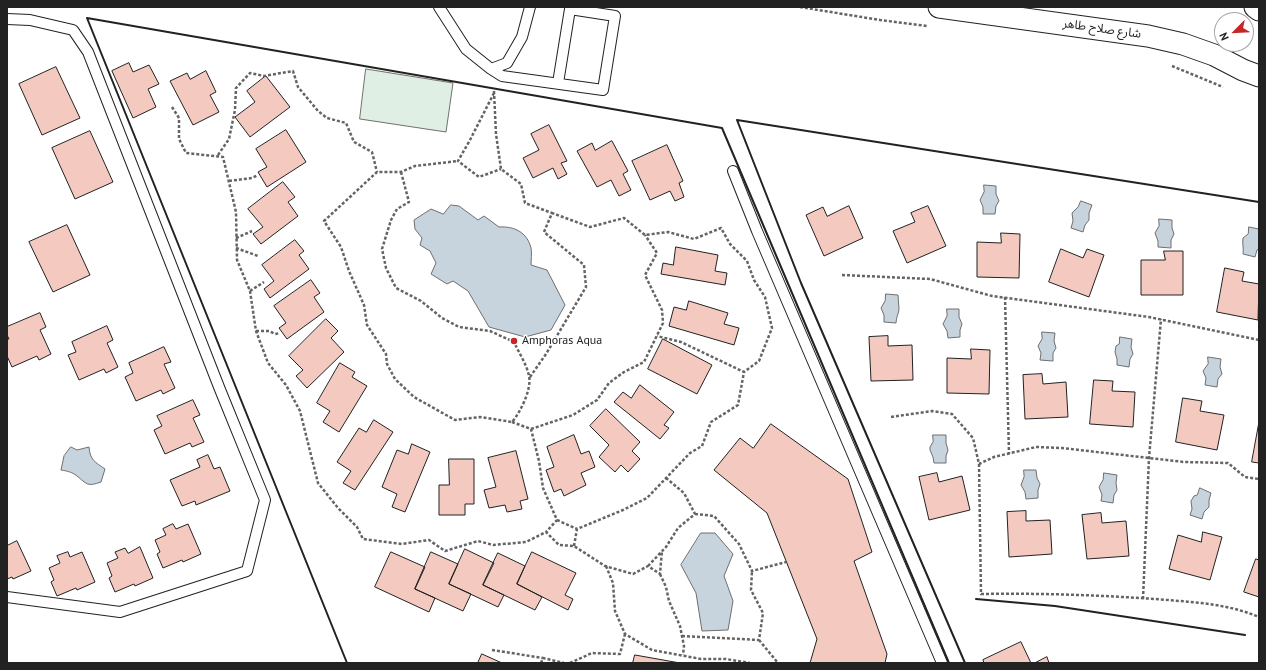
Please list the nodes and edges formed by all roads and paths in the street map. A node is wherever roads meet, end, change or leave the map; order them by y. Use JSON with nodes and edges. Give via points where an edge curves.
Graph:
{"nodes":[{"id":1,"x":439,"y":7,"type":"edge"},
{"id":2,"x":530,"y":7,"type":"edge"},
{"id":3,"x":939,"y":7,"type":"edge"},
{"id":4,"x":1255,"y":7,"type":"edge"},
{"id":5,"x":1259,"y":10,"type":"edge"},
{"id":6,"x":7,"y":19,"type":"edge"},
{"id":7,"x":492,"y":69,"type":"junction"},
{"id":8,"x":1259,"y":76,"type":"edge"},
{"id":9,"x":558,"y":83,"type":"junction"},
{"id":10,"x":494,"y":92,"type":"junction"},
{"id":11,"x":172,"y":107,"type":"dead end"},
{"id":12,"x":218,"y":155,"type":"junction"},
{"id":13,"x":458,"y":161,"type":"junction"},
{"id":14,"x":501,"y":169,"type":"junction"},
{"id":15,"x":733,"y":171,"type":"dead end"},
{"id":16,"x":378,"y":172,"type":"junction"},
{"id":17,"x":401,"y":172,"type":"junction"},
{"id":18,"x":258,"y":175,"type":"dead end"},
{"id":19,"x":229,"y":181,"type":"junction"},
{"id":20,"x":552,"y":213,"type":"junction"},
{"id":21,"x":252,"y":231,"type":"dead end"},
{"id":22,"x":645,"y":234,"type":"junction"},
{"id":23,"x":236,"y":238,"type":"junction"},
{"id":24,"x":236,"y":248,"type":"junction"},
{"id":25,"x":258,"y":256,"type":"dead end"},
{"id":26,"x":842,"y":275,"type":"dead end"},
{"id":27,"x":264,"y":282,"type":"dead end"},
{"id":28,"x":250,"y":291,"type":"junction"},
{"id":29,"x":1004,"y":297,"type":"junction"},
{"id":30,"x":1161,"y":319,"type":"junction"},
{"id":31,"x":256,"y":331,"type":"junction"},
{"id":32,"x":280,"y":333,"type":"dead end"},
{"id":33,"x":657,"y":336,"type":"junction"},
{"id":34,"x":1259,"y":340,"type":"edge"},
{"id":35,"x":744,"y":372,"type":"junction"},
{"id":36,"x":530,"y":378,"type":"junction"},
{"id":37,"x":891,"y":417,"type":"dead end"},
{"id":38,"x":512,"y":422,"type":"junction"},
{"id":39,"x":531,"y":429,"type":"junction"},
{"id":40,"x":1009,"y":454,"type":"junction"},
{"id":41,"x":1149,"y":458,"type":"junction"},
{"id":42,"x":978,"y":464,"type":"junction"},
{"id":43,"x":666,"y":478,"type":"junction"},
{"id":44,"x":1259,"y":479,"type":"edge"},
{"id":45,"x":695,"y":514,"type":"junction"},
{"id":46,"x":557,"y":520,"type":"junction"},
{"id":47,"x":577,"y":529,"type":"junction"},
{"id":48,"x":546,"y":532,"type":"junction"},
{"id":49,"x":574,"y":546,"type":"junction"},
{"id":50,"x":662,"y":550,"type":"junction"},
{"id":51,"x":786,"y":562,"type":"dead end"},
{"id":52,"x":605,"y":566,"type":"junction"},
{"id":53,"x":648,"y":566,"type":"junction"},
{"id":54,"x":752,"y":570,"type":"junction"},
{"id":55,"x":660,"y":574,"type":"junction"},
{"id":56,"x":7,"y":597,"type":"edge"},
{"id":57,"x":1143,"y":599,"type":"junction"},
{"id":58,"x":1259,"y":617,"type":"edge"},
{"id":59,"x":625,"y":634,"type":"junction"},
{"id":60,"x":682,"y":636,"type":"junction"},
{"id":61,"x":759,"y":640,"type":"junction"},
{"id":62,"x":492,"y":650,"type":"dead end"},
{"id":63,"x":683,"y":655,"type":"junction"},
{"id":64,"x":544,"y":658,"type":"junction"},
{"id":65,"x":541,"y":663,"type":"edge"},
{"id":66,"x":564,"y":663,"type":"edge"},
{"id":67,"x":570,"y":663,"type":"edge"},
{"id":68,"x":750,"y":663,"type":"edge"},
{"id":69,"x":778,"y":663,"type":"edge"},
{"id":70,"x":942,"y":663,"type":"edge"}],
"edges":[{"from":1,"to":7,"type":"lane","via":[[466,49]]},
{"from":2,"to":7,"type":"lane","via":[[522,37],[507,63]]},
{"from":3,"to":8,"type":"street","name":"شارع صلاح طاهر","via":[[1148,36],[1214,55]]},
{"from":4,"to":5,"type":"street"},
{"from":6,"to":56,"type":"lane","via":[[30,20],[73,30],[88,52],[265,500],[247,571],[120,612]]},
{"from":7,"to":9,"type":"lane","via":[[502,76]]},
{"from":7,"to":10,"type":"path"},
{"from":9,"to":9,"type":"lane","via":[[603,90],[615,16],[570,9]]},
{"from":10,"to":13,"type":"path"},
{"from":10,"to":14,"type":"path"},
{"from":11,"to":12,"type":"path","via":[[179,118],[179,139],[186,153]]},
{"from":12,"to":16,"type":"path","via":[[229,139],[235,110],[236,88],[250,73],[264,76],[293,71],[298,87],[318,111],[327,118],[346,123],[354,142],[372,152]]},
{"from":12,"to":19,"type":"path","via":[[223,157]]},
{"from":13,"to":14,"type":"path","via":[[479,177]]},
{"from":13,"to":17,"type":"path","via":[[415,166]]},
{"from":14,"to":20,"type":"path","via":[[521,184],[525,203]]},
{"from":15,"to":70,"type":"lane"},
{"from":16,"to":17,"type":"path"},
{"from":16,"to":38,"type":"path","via":[[324,221],[341,247],[364,305],[367,325],[386,354],[387,364],[395,379],[414,397],[455,420],[480,417]]},
{"from":17,"to":36,"type":"path","via":[[409,202],[397,209],[382,249],[386,268],[396,288],[421,301],[442,318],[459,327],[490,331],[514,342]]},
{"from":18,"to":19,"type":"path"},
{"from":19,"to":23,"type":"path","via":[[236,212]]},
{"from":20,"to":22,"type":"path","via":[[590,227],[624,218]]},
{"from":20,"to":36,"type":"path","via":[[544,232],[584,265],[586,287]]},
{"from":21,"to":23,"type":"path"},
{"from":22,"to":33,"type":"path","via":[[657,253],[645,275],[662,310],[663,323]]},
{"from":22,"to":35,"type":"path","via":[[668,232],[694,238],[721,228],[730,244],[747,261],[754,280],[765,298],[772,328],[759,361]]},
{"from":23,"to":24,"type":"path"},
{"from":24,"to":25,"type":"path"},
{"from":24,"to":28,"type":"path","via":[[237,260]]},
{"from":26,"to":29,"type":"path","via":[[930,279]]},
{"from":27,"to":28,"type":"path"},
{"from":28,"to":31,"type":"path"},
{"from":29,"to":30,"type":"path"},
{"from":29,"to":40,"type":"path"},
{"from":30,"to":34,"type":"path"},
{"from":30,"to":41,"type":"path"},
{"from":31,"to":32,"type":"path"},
{"from":31,"to":48,"type":"path","via":[[268,363],[286,385],[300,412],[318,483],[357,527],[363,539],[402,544],[429,540],[445,551],[478,541],[493,545],[526,542]]},
{"from":33,"to":35,"type":"path","via":[[681,342]]},
{"from":33,"to":39,"type":"path","via":[[644,362],[609,383],[597,400],[573,415]]},
{"from":35,"to":43,"type":"path","via":[[738,405],[711,422],[702,446]]},
{"from":36,"to":38,"type":"path","via":[[526,399]]},
{"from":37,"to":42,"type":"path","via":[[932,411],[952,414],[974,438]]},
{"from":38,"to":39,"type":"path"},
{"from":39,"to":46,"type":"path","via":[[543,488]]},
{"from":40,"to":41,"type":"path","via":[[1036,447]]},
{"from":40,"to":42,"type":"path"},
{"from":41,"to":44,"type":"path","via":[[1228,463],[1245,477]]},
{"from":41,"to":57,"type":"path"},
{"from":42,"to":57,"type":"path","via":[[981,594],[1027,593]]},
{"from":43,"to":45,"type":"path","via":[[684,493]]},
{"from":43,"to":47,"type":"path","via":[[646,498]]},
{"from":45,"to":50,"type":"path","via":[[678,528]]},
{"from":45,"to":54,"type":"path","via":[[714,516],[740,544]]},
{"from":46,"to":47,"type":"path"},
{"from":46,"to":48,"type":"path"},
{"from":47,"to":49,"type":"path"},
{"from":48,"to":49,"type":"path","via":[[559,545]]},
{"from":49,"to":52,"type":"path"},
{"from":50,"to":53,"type":"path"},
{"from":50,"to":55,"type":"path"},
{"from":51,"to":54,"type":"path"},
{"from":52,"to":53,"type":"path","via":[[633,574]]},
{"from":52,"to":59,"type":"path","via":[[613,583],[615,611]]},
{"from":53,"to":55,"type":"path"},
{"from":54,"to":61,"type":"path","via":[[751,590],[763,613]]},
{"from":55,"to":60,"type":"path"},
{"from":57,"to":58,"type":"path","via":[[1202,602],[1248,612]]},
{"from":59,"to":63,"type":"path","via":[[652,650]]},
{"from":59,"to":67,"type":"path","via":[[620,654],[592,653]]},
{"from":60,"to":61,"type":"path"},
{"from":60,"to":63,"type":"path"},
{"from":61,"to":69,"type":"path"},
{"from":62,"to":64,"type":"path"},
{"from":63,"to":68,"type":"path"},
{"from":64,"to":65,"type":"path"},
{"from":64,"to":66,"type":"path"}]}
